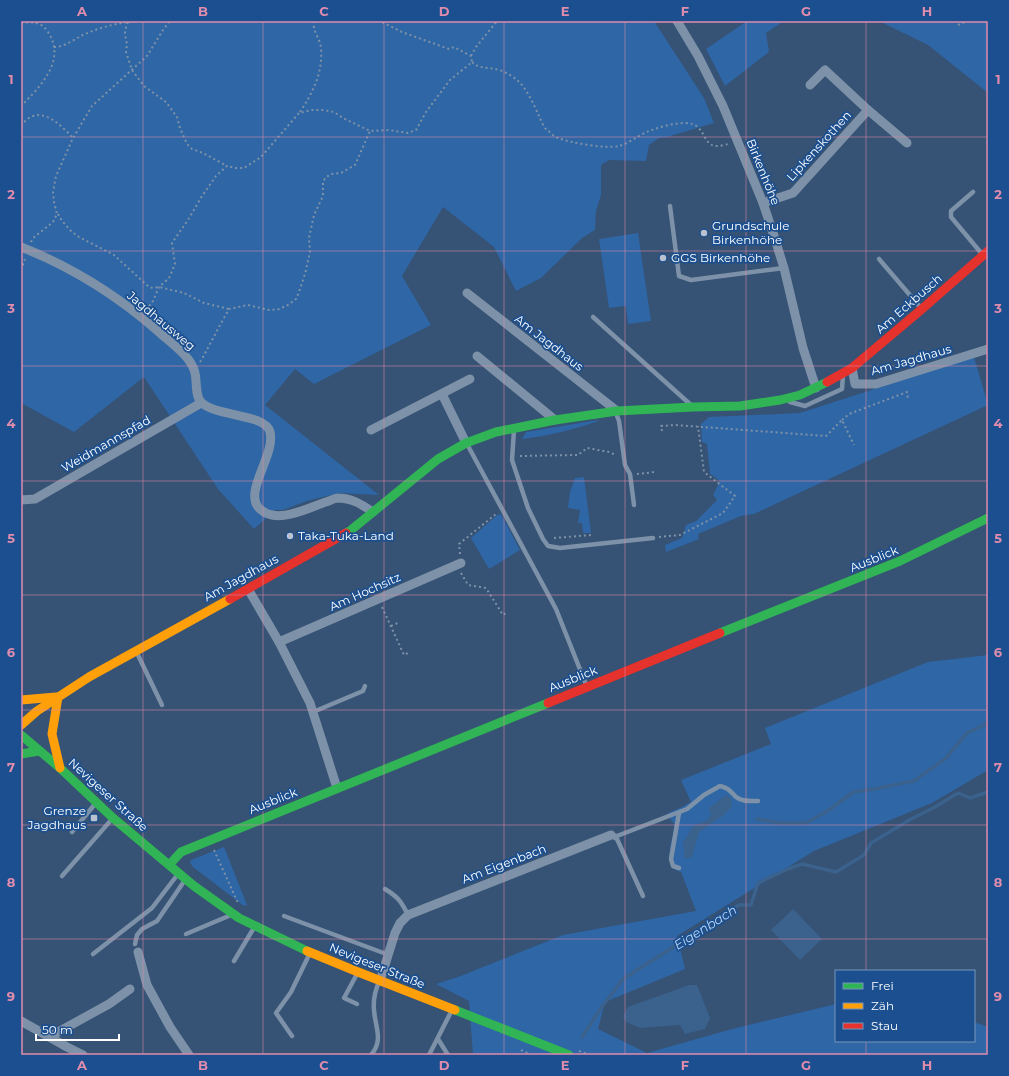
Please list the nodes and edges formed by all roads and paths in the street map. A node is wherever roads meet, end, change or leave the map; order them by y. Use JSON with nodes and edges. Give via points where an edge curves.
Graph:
{"nodes":[{"id":1,"x":136,"y":21,"type":"edge"},
{"id":2,"x":170,"y":21,"type":"edge"},
{"id":3,"x":314,"y":21,"type":"edge"},
{"id":4,"x":380,"y":21,"type":"edge"},
{"id":5,"x":497,"y":21,"type":"edge"},
{"id":6,"x":677,"y":21,"type":"edge"},
{"id":7,"x":967,"y":21,"type":"edge"},
{"id":8,"x":128,"y":22,"type":"edge"},
{"id":9,"x":21,"y":23,"type":"edge"},
{"id":10,"x":958,"y":25,"type":"dead end"},
{"id":11,"x":54,"y":47,"type":"junction"},
{"id":12,"x":471,"y":56,"type":"junction"},
{"id":13,"x":472,"y":62,"type":"junction"},
{"id":14,"x":132,"y":70,"type":"junction"},
{"id":15,"x":810,"y":85,"type":"dead end"},
{"id":16,"x":21,"y":106,"type":"edge"},
{"id":17,"x":868,"y":110,"type":"junction"},
{"id":18,"x":299,"y":113,"type":"junction"},
{"id":19,"x":21,"y":126,"type":"edge"},
{"id":20,"x":370,"y":131,"type":"junction"},
{"id":21,"x":74,"y":138,"type":"junction"},
{"id":22,"x":737,"y":140,"type":"junction"},
{"id":23,"x":907,"y":144,"type":"dead end"},
{"id":24,"x":227,"y":166,"type":"junction"},
{"id":25,"x":973,"y":192,"type":"dead end"},
{"id":26,"x":763,"y":204,"type":"junction"},
{"id":27,"x":670,"y":206,"type":"dead end"},
{"id":28,"x":58,"y":214,"type":"junction"},
{"id":29,"x":24,"y":248,"type":"edge"},
{"id":30,"x":986,"y":253,"type":"edge"},
{"id":31,"x":879,"y":259,"type":"dead end"},
{"id":32,"x":784,"y":268,"type":"junction"},
{"id":33,"x":159,"y":287,"type":"junction"},
{"id":34,"x":466,"y":293,"type":"dead end"},
{"id":35,"x":229,"y":309,"type":"junction"},
{"id":36,"x":922,"y":309,"type":"junction"},
{"id":37,"x":141,"y":317,"type":"junction"},
{"id":38,"x":593,"y":317,"type":"dead end"},
{"id":39,"x":988,"y":349,"type":"edge"},
{"id":40,"x":477,"y":356,"type":"dead end"},
{"id":41,"x":194,"y":368,"type":"junction"},
{"id":42,"x":852,"y":368,"type":"junction"},
{"id":43,"x":843,"y":374,"type":"junction"},
{"id":44,"x":470,"y":379,"type":"dead end"},
{"id":45,"x":816,"y":388,"type":"junction"},
{"id":46,"x":442,"y":394,"type":"junction"},
{"id":47,"x":908,"y":399,"type":"dead end"},
{"id":48,"x":780,"y":400,"type":"junction"},
{"id":49,"x":201,"y":403,"type":"junction"},
{"id":50,"x":694,"y":407,"type":"junction"},
{"id":51,"x":617,"y":411,"type":"junction"},
{"id":52,"x":555,"y":420,"type":"junction"},
{"id":53,"x":842,"y":420,"type":"junction"},
{"id":54,"x":698,"y":426,"type":"junction"},
{"id":55,"x":514,"y":429,"type":"junction"},
{"id":56,"x":371,"y":430,"type":"dead end"},
{"id":57,"x":662,"y":431,"type":"dead end"},
{"id":58,"x":466,"y":443,"type":"junction"},
{"id":59,"x":854,"y":445,"type":"dead end"},
{"id":60,"x":512,"y":456,"type":"junction"},
{"id":61,"x":624,"y":459,"type":"junction"},
{"id":62,"x":655,"y":472,"type":"dead end"},
{"id":63,"x":630,"y":474,"type":"junction"},
{"id":64,"x":21,"y":500,"type":"edge"},
{"id":65,"x":634,"y":505,"type":"dead end"},
{"id":66,"x":502,"y":510,"type":"junction"},
{"id":67,"x":373,"y":512,"type":"junction"},
{"id":68,"x":988,"y":518,"type":"edge"},
{"id":69,"x":591,"y":535,"type":"dead end"},
{"id":70,"x":653,"y":538,"type":"joint"},
{"id":71,"x":543,"y":539,"type":"junction"},
{"id":72,"x":458,"y":564,"type":"junction"},
{"id":73,"x":248,"y":589,"type":"junction"},
{"id":74,"x":379,"y":599,"type":"junction"},
{"id":75,"x":506,"y":613,"type":"dead end"},
{"id":76,"x":400,"y":622,"type":"dead end"},
{"id":77,"x":391,"y":626,"type":"junction"},
{"id":78,"x":279,"y":642,"type":"junction"},
{"id":79,"x":136,"y":651,"type":"junction"},
{"id":80,"x":410,"y":652,"type":"dead end"},
{"id":81,"x":365,"y":686,"type":"dead end"},
{"id":82,"x":587,"y":687,"type":"junction"},
{"id":83,"x":58,"y":697,"type":"junction"},
{"id":84,"x":21,"y":700,"type":"edge"},
{"id":85,"x":162,"y":705,"type":"dead end"},
{"id":86,"x":313,"y":712,"type":"junction"},
{"id":87,"x":21,"y":725,"type":"edge"},
{"id":88,"x":21,"y":735,"type":"edge"},
{"id":89,"x":39,"y":751,"type":"junction"},
{"id":90,"x":21,"y":754,"type":"edge"},
{"id":91,"x":60,"y":768,"type":"junction"},
{"id":92,"x":337,"y":788,"type":"junction"},
{"id":93,"x":758,"y":801,"type":"dead end"},
{"id":94,"x":97,"y":803,"type":"junction"},
{"id":95,"x":679,"y":813,"type":"junction"},
{"id":96,"x":113,"y":818,"type":"junction"},
{"id":97,"x":72,"y":832,"type":"dead end"},
{"id":98,"x":611,"y":835,"type":"junction"},
{"id":99,"x":210,"y":840,"type":"junction"},
{"id":100,"x":170,"y":864,"type":"junction"},
{"id":101,"x":679,"y":868,"type":"dead end"},
{"id":102,"x":179,"y":872,"type":"junction"},
{"id":103,"x":62,"y":876,"type":"dead end"},
{"id":104,"x":186,"y":879,"type":"junction"},
{"id":105,"x":384,"y":889,"type":"dead end"},
{"id":106,"x":643,"y":896,"type":"dead end"},
{"id":107,"x":408,"y":915,"type":"junction"},
{"id":108,"x":236,"y":916,"type":"junction"},
{"id":109,"x":284,"y":916,"type":"dead end"},
{"id":110,"x":255,"y":926,"type":"junction"},
{"id":111,"x":186,"y":934,"type":"dead end"},
{"id":112,"x":136,"y":948,"type":"joint"},
{"id":113,"x":310,"y":952,"type":"junction"},
{"id":114,"x":93,"y":954,"type":"dead end"},
{"id":115,"x":389,"y":954,"type":"junction"},
{"id":116,"x":234,"y":961,"type":"dead end"},
{"id":117,"x":358,"y":972,"type":"junction"},
{"id":118,"x":380,"y":981,"type":"junction"},
{"id":119,"x":130,"y":989,"type":"dead end"},
{"id":120,"x":357,"y":1004,"type":"dead end"},
{"id":121,"x":452,"y":1009,"type":"junction"},
{"id":122,"x":21,"y":1021,"type":"edge"},
{"id":123,"x":292,"y":1036,"type":"dead end"},
{"id":124,"x":49,"y":1037,"type":"junction"},
{"id":125,"x":438,"y":1039,"type":"junction"},
{"id":126,"x":65,"y":1051,"type":"edge"},
{"id":127,"x":83,"y":1055,"type":"edge"},
{"id":128,"x":189,"y":1055,"type":"edge"},
{"id":129,"x":371,"y":1055,"type":"edge"},
{"id":130,"x":429,"y":1055,"type":"edge"},
{"id":131,"x":448,"y":1055,"type":"edge"},
{"id":132,"x":569,"y":1055,"type":"edge"}],
"edges":[{"from":1,"to":8,"type":"path"},
{"from":2,"to":14,"type":"path","via":[[147,56]]},
{"from":3,"to":18,"type":"path","via":[[321,48],[320,72]]},
{"from":4,"to":12,"type":"path","via":[[402,32],[449,49],[454,47]]},
{"from":5,"to":12,"type":"path"},
{"from":6,"to":22,"type":"street","name":"Birkenhöhe","via":[[698,56]]},
{"from":7,"to":10,"type":"path"},
{"from":8,"to":11,"type":"path","via":[[103,27]]},
{"from":8,"to":14,"type":"path","via":[[125,30],[126,52]]},
{"from":9,"to":11,"type":"path","via":[[33,22],[42,25],[51,36]]},
{"from":11,"to":16,"type":"path","via":[[50,70],[43,82]]},
{"from":12,"to":13,"type":"path"},
{"from":13,"to":20,"type":"path","via":[[450,80],[416,130],[408,133]]},
{"from":13,"to":22,"type":"path","via":[[478,67],[496,69],[518,80],[545,128],[557,138],[603,147],[619,146],[649,131],[684,123],[694,124],[710,145],[728,144]]},
{"from":14,"to":21,"type":"path","via":[[92,106]]},
{"from":14,"to":24,"type":"path","via":[[144,86],[166,102],[177,116],[187,144]]},
{"from":15,"to":17,"type":"street","name":"Lipkenskothen","via":[[825,70]]},
{"from":17,"to":23,"type":"street","name":"Lipkenskothen"},
{"from":17,"to":26,"type":"street","name":"Lipkenskothen","via":[[793,193]]},
{"from":18,"to":20,"type":"path","via":[[312,110],[334,112]]},
{"from":18,"to":24,"type":"path","via":[[262,157],[244,168]]},
{"from":19,"to":21,"type":"path","via":[[32,117],[46,116],[55,120]]},
{"from":20,"to":35,"type":"path","via":[[355,165],[341,173],[331,174],[322,183],[323,196],[314,215],[310,252],[296,299],[279,309],[269,310],[248,305]]},
{"from":21,"to":28,"type":"path","via":[[56,176],[53,192]]},
{"from":22,"to":26,"type":"street","name":"Birkenhöhe"},
{"from":24,"to":33,"type":"path","via":[[216,176],[172,243],[175,264],[169,278]]},
{"from":25,"to":30,"type":"lane","via":[[951,211],[951,217]]},
{"from":26,"to":32,"type":"street","name":"Birkenhöhe"},
{"from":27,"to":32,"type":"lane","via":[[679,276],[691,280]]},
{"from":28,"to":29,"type":"path","via":[[53,222]]},
{"from":28,"to":33,"type":"path","via":[[67,228],[78,237],[114,255],[148,286]]},
{"from":29,"to":37,"type":"street","name":"Jagdhausweg","via":[[64,266],[100,287]]},
{"from":30,"to":36,"type":"street","name":"Am Eckbusch"},
{"from":31,"to":36,"type":"lane"},
{"from":32,"to":45,"type":"street","name":"Birkenhöhe","via":[[803,348]]},
{"from":33,"to":35,"type":"path"},
{"from":33,"to":37,"type":"path","via":[[153,301]]},
{"from":34,"to":51,"type":"street","name":"Am Jagdhaus"},
{"from":35,"to":41,"type":"path","via":[[202,359]]},
{"from":36,"to":42,"type":"street","name":"Am Eckbusch"},
{"from":37,"to":41,"type":"street","name":"Jagdhausweg","via":[[182,352]]},
{"from":38,"to":50,"type":"lane"},
{"from":39,"to":42,"type":"street","name":"Am Jagdhaus","via":[[876,384],[855,384]]},
{"from":40,"to":52,"type":"street"},
{"from":41,"to":49,"type":"street","name":"Jagdhausweg","via":[[197,394]]},
{"from":42,"to":43,"type":"street","name":"Am Eckbusch"},
{"from":43,"to":45,"type":"street","name":"Am Jagdhaus"},
{"from":43,"to":48,"type":"lane","name":"Am Jagdhaus","via":[[842,389],[805,406]]},
{"from":44,"to":46,"type":"street"},
{"from":45,"to":48,"type":"street","name":"Am Jagdhaus"},
{"from":46,"to":56,"type":"street"},
{"from":46,"to":58,"type":"street"},
{"from":47,"to":53,"type":"path","via":[[906,392],[849,414]]},
{"from":48,"to":50,"type":"street","name":"Am Jagdhaus","via":[[740,406]]},
{"from":49,"to":64,"type":"street","name":"Weidmannspfad","via":[[35,499]]},
{"from":49,"to":67,"type":"street","via":[[213,410],[263,423],[270,431],[270,449],[254,498],[258,508],[264,513],[283,516],[337,498],[356,501]]},
{"from":50,"to":51,"type":"street","name":"Am Jagdhaus"},
{"from":51,"to":52,"type":"street","name":"Am Jagdhaus"},
{"from":51,"to":61,"type":"lane"},
{"from":52,"to":55,"type":"street","name":"Am Jagdhaus"},
{"from":53,"to":54,"type":"path","via":[[826,436]]},
{"from":53,"to":59,"type":"path"},
{"from":54,"to":57,"type":"path","via":[[661,426]]},
{"from":54,"to":70,"type":"path","via":[[704,472],[734,496],[723,513],[680,535]]},
{"from":55,"to":58,"type":"street","name":"Am Jagdhaus","via":[[496,432]]},
{"from":55,"to":60,"type":"lane"},
{"from":58,"to":66,"type":"lane"},
{"from":58,"to":67,"type":"street","name":"Am Jagdhaus","via":[[438,459]]},
{"from":60,"to":61,"type":"path","via":[[578,455],[587,448],[609,452]]},
{"from":60,"to":71,"type":"lane","via":[[528,508]]},
{"from":61,"to":63,"type":"lane"},
{"from":62,"to":63,"type":"path"},
{"from":63,"to":65,"type":"lane"},
{"from":66,"to":72,"type":"path","via":[[459,544]]},
{"from":66,"to":82,"type":"lane","via":[[556,609]]},
{"from":67,"to":73,"type":"street","name":"Am Jagdhaus","via":[[351,530]]},
{"from":68,"to":82,"type":"street","name":"Ausblick","via":[[900,561]]},
{"from":69,"to":71,"type":"path"},
{"from":70,"to":71,"type":"lane","via":[[560,548],[548,546]]},
{"from":72,"to":74,"type":"street","name":"Am Hochsitz"},
{"from":72,"to":75,"type":"path","via":[[468,585],[486,588],[503,615]]},
{"from":73,"to":78,"type":"street"},
{"from":73,"to":79,"type":"street","name":"Am Jagdhaus"},
{"from":74,"to":77,"type":"path"},
{"from":74,"to":78,"type":"street","name":"Am Hochsitz"},
{"from":76,"to":77,"type":"path"},
{"from":77,"to":80,"type":"path","via":[[404,655]]},
{"from":78,"to":86,"type":"street"},
{"from":79,"to":83,"type":"street","name":"Am Jagdhaus"},
{"from":79,"to":85,"type":"lane"},
{"from":81,"to":86,"type":"lane","via":[[363,691]]},
{"from":82,"to":92,"type":"street","name":"Ausblick"},
{"from":83,"to":84,"type":"street"},
{"from":83,"to":87,"type":"street","name":"Am Jagdhaus"},
{"from":83,"to":91,"type":"street","via":[[52,734]]},
{"from":86,"to":92,"type":"street"},
{"from":88,"to":89,"type":"street","name":"Nevigeser Straße"},
{"from":89,"to":90,"type":"street"},
{"from":89,"to":91,"type":"street","name":"Nevigeser Straße"},
{"from":91,"to":94,"type":"street","name":"Nevigeser Straße"},
{"from":92,"to":99,"type":"street","name":"Ausblick"},
{"from":93,"to":95,"type":"lane","via":[[737,798],[731,790],[720,786]]},
{"from":94,"to":96,"type":"street","name":"Nevigeser Straße"},
{"from":94,"to":97,"type":"lane"},
{"from":95,"to":98,"type":"lane","via":[[617,836]]},
{"from":95,"to":101,"type":"lane","via":[[671,859],[673,866]]},
{"from":96,"to":100,"type":"street","name":"Nevigeser Straße"},
{"from":96,"to":103,"type":"lane"},
{"from":98,"to":106,"type":"lane","via":[[617,839]]},
{"from":98,"to":107,"type":"street","name":"Am Eigenbach"},
{"from":99,"to":100,"type":"street","name":"Ausblick","via":[[181,852]]},
{"from":99,"to":108,"type":"path","via":[[240,907]]},
{"from":100,"to":102,"type":"street","name":"Nevigeser Straße"},
{"from":102,"to":104,"type":"street","name":"Nevigeser Straße"},
{"from":102,"to":114,"type":"lane","via":[[152,908]]},
{"from":104,"to":108,"type":"street","name":"Nevigeser Straße"},
{"from":104,"to":112,"type":"lane","via":[[157,922],[142,929],[137,935]]},
{"from":105,"to":107,"type":"lane","via":[[396,896]]},
{"from":107,"to":115,"type":"street","via":[[400,923]]},
{"from":108,"to":110,"type":"street","name":"Nevigeser Straße"},
{"from":108,"to":111,"type":"lane"},
{"from":109,"to":115,"type":"lane"},
{"from":110,"to":113,"type":"street","name":"Nevigeser Straße"},
{"from":110,"to":116,"type":"lane"},
{"from":112,"to":128,"type":"street","via":[[147,985]]},
{"from":113,"to":117,"type":"street","name":"Nevigeser Straße"},
{"from":113,"to":123,"type":"lane","via":[[291,992],[276,1013]]},
{"from":115,"to":118,"type":"street"},
{"from":117,"to":118,"type":"street","name":"Nevigeser Straße"},
{"from":117,"to":120,"type":"lane","via":[[344,998]]},
{"from":118,"to":121,"type":"street","name":"Nevigeser Straße"},
{"from":118,"to":129,"type":"lane","via":[[375,990],[373,1008],[379,1039],[376,1050]]},
{"from":119,"to":124,"type":"street","via":[[109,1004]]},
{"from":121,"to":125,"type":"lane"},
{"from":121,"to":132,"type":"street","name":"Nevigeser Straße"},
{"from":122,"to":124,"type":"street"},
{"from":124,"to":126,"type":"street"},
{"from":125,"to":130,"type":"lane"},
{"from":125,"to":131,"type":"lane"},
{"from":126,"to":127,"type":"street"}]}
